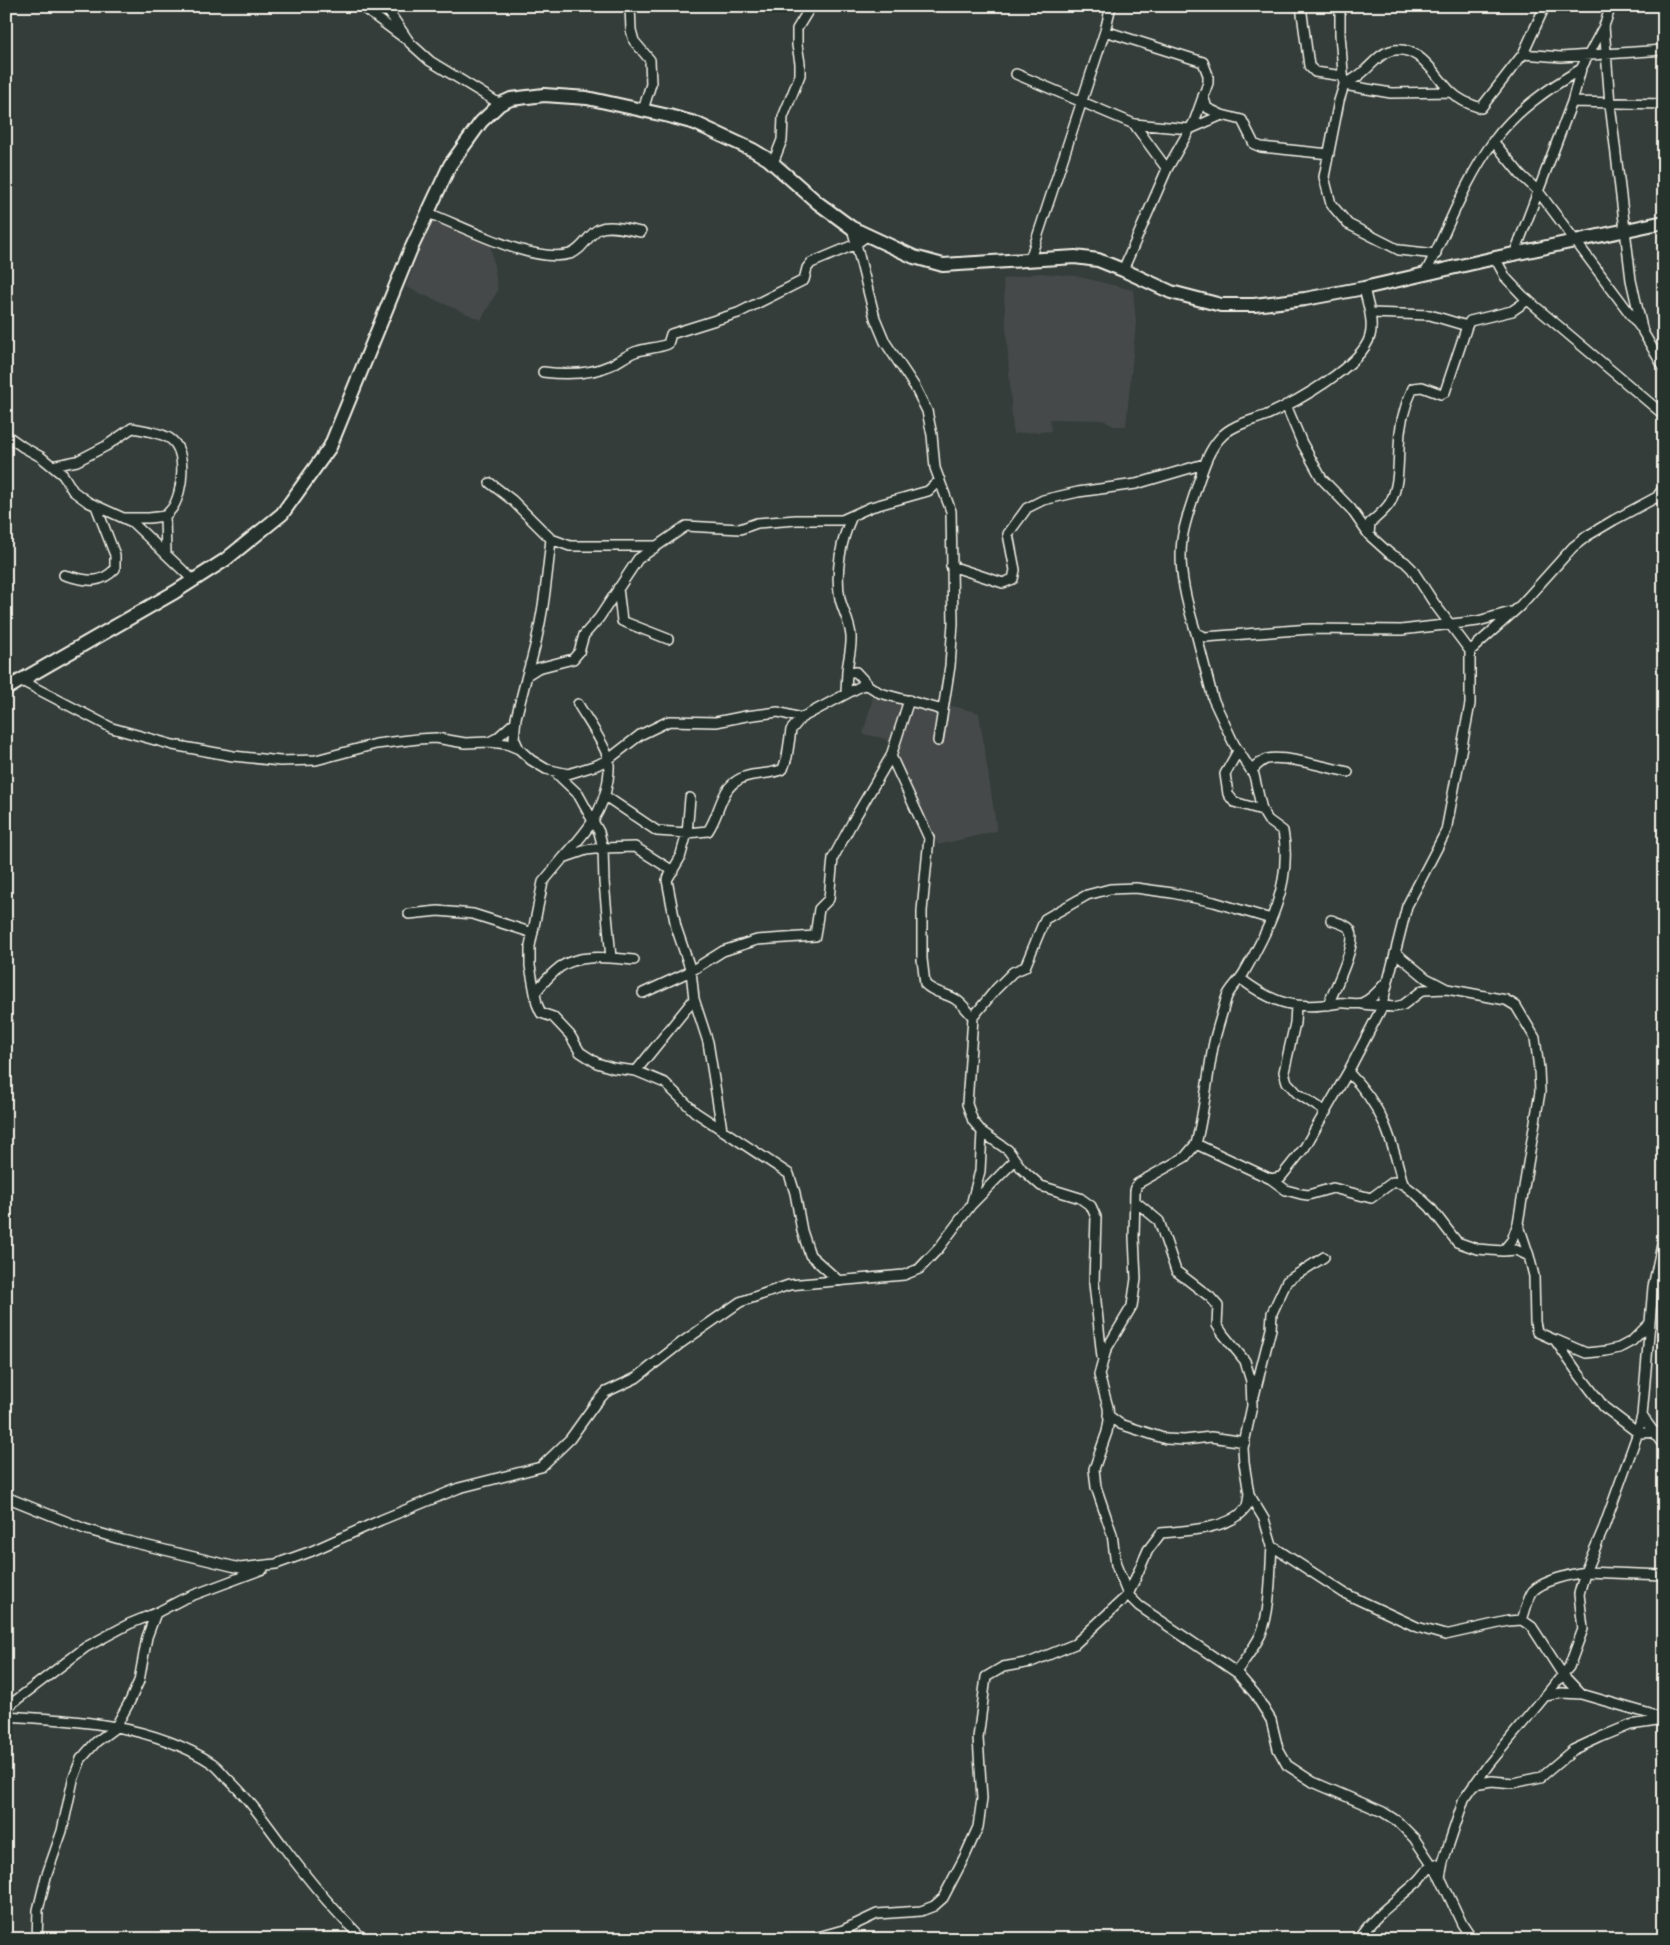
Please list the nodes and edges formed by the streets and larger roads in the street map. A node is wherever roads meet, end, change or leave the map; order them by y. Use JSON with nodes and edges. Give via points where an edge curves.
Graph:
{"nodes":[{"id":1,"x":361,"y":6,"type":"edge"},
{"id":2,"x":385,"y":6,"type":"edge"},
{"id":3,"x":630,"y":6,"type":"edge"},
{"id":4,"x":811,"y":6,"type":"edge"},
{"id":5,"x":1111,"y":6,"type":"edge"},
{"id":6,"x":1301,"y":6,"type":"edge"},
{"id":7,"x":1340,"y":6,"type":"edge"},
{"id":8,"x":1545,"y":6,"type":"edge"},
{"id":9,"x":1611,"y":6,"type":"edge"},
{"id":10,"x":1604,"y":26,"type":"junction"},
{"id":11,"x":1105,"y":31,"type":"junction"},
{"id":12,"x":410,"y":43,"type":"junction"},
{"id":13,"x":1664,"y":50,"type":"edge"},
{"id":14,"x":1523,"y":54,"type":"junction"},
{"id":15,"x":1605,"y":54,"type":"junction"},
{"id":16,"x":1590,"y":55,"type":"junction"},
{"id":17,"x":1581,"y":69,"type":"junction"},
{"id":18,"x":1016,"y":74,"type":"dead end"},
{"id":19,"x":1344,"y":80,"type":"junction"},
{"id":20,"x":1451,"y":92,"type":"junction"},
{"id":21,"x":1203,"y":96,"type":"junction"},
{"id":22,"x":1082,"y":102,"type":"junction"},
{"id":23,"x":1572,"y":102,"type":"junction"},
{"id":24,"x":500,"y":104,"type":"junction"},
{"id":25,"x":1610,"y":104,"type":"junction"},
{"id":26,"x":1664,"y":104,"type":"edge"},
{"id":27,"x":643,"y":110,"type":"junction"},
{"id":28,"x":1222,"y":115,"type":"junction"},
{"id":29,"x":1134,"y":124,"type":"junction"},
{"id":30,"x":1190,"y":129,"type":"junction"},
{"id":31,"x":1493,"y":141,"type":"junction"},
{"id":32,"x":1329,"y":154,"type":"junction"},
{"id":33,"x":773,"y":163,"type":"junction"},
{"id":34,"x":1167,"y":169,"type":"junction"},
{"id":35,"x":1538,"y":191,"type":"junction"},
{"id":36,"x":428,"y":212,"type":"junction"},
{"id":37,"x":1664,"y":222,"type":"edge"},
{"id":38,"x":852,"y":228,"type":"junction"},
{"id":39,"x":1626,"y":230,"type":"junction"},
{"id":40,"x":641,"y":232,"type":"dead end"},
{"id":41,"x":868,"y":235,"type":"junction"},
{"id":42,"x":1575,"y":240,"type":"junction"},
{"id":43,"x":856,"y":244,"type":"junction"},
{"id":44,"x":1436,"y":254,"type":"junction"},
{"id":45,"x":1514,"y":255,"type":"junction"},
{"id":46,"x":1495,"y":258,"type":"junction"},
{"id":47,"x":1030,"y":259,"type":"junction"},
{"id":48,"x":1123,"y":270,"type":"junction"},
{"id":49,"x":1425,"y":274,"type":"junction"},
{"id":50,"x":1364,"y":288,"type":"junction"},
{"id":51,"x":1528,"y":300,"type":"junction"},
{"id":52,"x":1370,"y":313,"type":"junction"},
{"id":53,"x":1467,"y":326,"type":"junction"},
{"id":54,"x":1643,"y":332,"type":"junction"},
{"id":55,"x":1664,"y":368,"type":"edge"},
{"id":56,"x":543,"y":372,"type":"dead end"},
{"id":57,"x":1286,"y":405,"type":"junction"},
{"id":58,"x":1664,"y":415,"type":"edge"},
{"id":59,"x":6,"y":435,"type":"edge"},
{"id":60,"x":1204,"y":464,"type":"junction"},
{"id":61,"x":52,"y":466,"type":"junction"},
{"id":62,"x":940,"y":480,"type":"junction"},
{"id":63,"x":490,"y":483,"type":"dead end"},
{"id":64,"x":1664,"y":488,"type":"edge"},
{"id":65,"x":96,"y":506,"type":"junction"},
{"id":66,"x":165,"y":516,"type":"junction"},
{"id":67,"x":852,"y":516,"type":"junction"},
{"id":68,"x":123,"y":518,"type":"junction"},
{"id":69,"x":1369,"y":535,"type":"junction"},
{"id":70,"x":551,"y":538,"type":"junction"},
{"id":71,"x":656,"y":546,"type":"junction"},
{"id":72,"x":166,"y":554,"type":"junction"},
{"id":73,"x":951,"y":566,"type":"junction"},
{"id":74,"x":64,"y":575,"type":"dead end"},
{"id":75,"x":193,"y":580,"type":"junction"},
{"id":76,"x":618,"y":588,"type":"junction"},
{"id":77,"x":1513,"y":611,"type":"junction"},
{"id":78,"x":1452,"y":624,"type":"junction"},
{"id":79,"x":1196,"y":633,"type":"junction"},
{"id":80,"x":668,"y":639,"type":"dead end"},
{"id":81,"x":1470,"y":651,"type":"junction"},
{"id":82,"x":847,"y":671,"type":"junction"},
{"id":83,"x":528,"y":675,"type":"junction"},
{"id":84,"x":20,"y":680,"type":"junction"},
{"id":85,"x":869,"y":686,"type":"junction"},
{"id":86,"x":6,"y":689,"type":"edge"},
{"id":87,"x":846,"y":694,"type":"junction"},
{"id":88,"x":909,"y":700,"type":"junction"},
{"id":89,"x":578,"y":704,"type":"dead end"},
{"id":90,"x":943,"y":710,"type":"junction"},
{"id":91,"x":801,"y":718,"type":"junction"},
{"id":92,"x":515,"y":722,"type":"junction"},
{"id":93,"x":938,"y":741,"type":"dead end"},
{"id":94,"x":489,"y":742,"type":"junction"},
{"id":95,"x":519,"y":749,"type":"junction"},
{"id":96,"x":1238,"y":751,"type":"junction"},
{"id":97,"x":891,"y":756,"type":"junction"},
{"id":98,"x":609,"y":759,"type":"junction"},
{"id":99,"x":553,"y":770,"type":"junction"},
{"id":100,"x":1251,"y":771,"type":"junction"},
{"id":101,"x":1348,"y":772,"type":"dead end"},
{"id":102,"x":606,"y":796,"type":"junction"},
{"id":103,"x":690,"y":798,"type":"dead end"},
{"id":104,"x":1262,"y":810,"type":"junction"},
{"id":105,"x":593,"y":822,"type":"junction"},
{"id":106,"x":687,"y":833,"type":"junction"},
{"id":107,"x":603,"y":848,"type":"junction"},
{"id":108,"x":563,"y":858,"type":"junction"},
{"id":109,"x":673,"y":871,"type":"junction"},
{"id":110,"x":409,"y":914,"type":"dead end"},
{"id":111,"x":1271,"y":919,"type":"junction"},
{"id":112,"x":1331,"y":920,"type":"dead end"},
{"id":113,"x":533,"y":932,"type":"junction"},
{"id":114,"x":1396,"y":952,"type":"junction"},
{"id":115,"x":611,"y":958,"type":"junction"},
{"id":116,"x":634,"y":960,"type":"dead end"},
{"id":117,"x":691,"y":971,"type":"junction"},
{"id":118,"x":1390,"y":978,"type":"junction"},
{"id":119,"x":1241,"y":979,"type":"junction"},
{"id":120,"x":1447,"y":989,"type":"junction"},
{"id":121,"x":535,"y":993,"type":"junction"},
{"id":122,"x":642,"y":994,"type":"dead end"},
{"id":123,"x":694,"y":999,"type":"junction"},
{"id":124,"x":1361,"y":1004,"type":"junction"},
{"id":125,"x":1328,"y":1005,"type":"junction"},
{"id":126,"x":1296,"y":1006,"type":"junction"},
{"id":127,"x":1382,"y":1006,"type":"junction"},
{"id":128,"x":973,"y":1017,"type":"junction"},
{"id":129,"x":636,"y":1071,"type":"junction"},
{"id":130,"x":1348,"y":1072,"type":"junction"},
{"id":131,"x":1326,"y":1112,"type":"junction"},
{"id":132,"x":722,"y":1130,"type":"junction"},
{"id":133,"x":982,"y":1132,"type":"junction"},
{"id":134,"x":1196,"y":1144,"type":"junction"},
{"id":135,"x":1015,"y":1160,"type":"junction"},
{"id":136,"x":1271,"y":1179,"type":"junction"},
{"id":137,"x":1402,"y":1184,"type":"junction"},
{"id":138,"x":1135,"y":1201,"type":"junction"},
{"id":139,"x":971,"y":1205,"type":"junction"},
{"id":140,"x":1518,"y":1223,"type":"junction"},
{"id":141,"x":1664,"y":1235,"type":"edge"},
{"id":142,"x":1503,"y":1251,"type":"junction"},
{"id":143,"x":1529,"y":1256,"type":"junction"},
{"id":144,"x":1324,"y":1257,"type":"dead end"},
{"id":145,"x":839,"y":1280,"type":"junction"},
{"id":146,"x":1650,"y":1323,"type":"junction"},
{"id":147,"x":1555,"y":1340,"type":"junction"},
{"id":148,"x":1102,"y":1362,"type":"junction"},
{"id":149,"x":1252,"y":1406,"type":"junction"},
{"id":150,"x":1108,"y":1415,"type":"junction"},
{"id":151,"x":1642,"y":1416,"type":"junction"},
{"id":152,"x":1664,"y":1432,"type":"edge"},
{"id":153,"x":1638,"y":1433,"type":"junction"},
{"id":154,"x":1654,"y":1433,"type":"junction"},
{"id":155,"x":1245,"y":1442,"type":"junction"},
{"id":156,"x":1664,"y":1446,"type":"edge"},
{"id":157,"x":1249,"y":1494,"type":"junction"},
{"id":158,"x":6,"y":1497,"type":"edge"},
{"id":159,"x":1272,"y":1546,"type":"junction"},
{"id":160,"x":276,"y":1564,"type":"junction"},
{"id":161,"x":1585,"y":1572,"type":"junction"},
{"id":162,"x":1664,"y":1575,"type":"edge"},
{"id":163,"x":1128,"y":1595,"type":"junction"},
{"id":164,"x":156,"y":1613,"type":"junction"},
{"id":165,"x":1522,"y":1620,"type":"junction"},
{"id":166,"x":1236,"y":1672,"type":"junction"},
{"id":167,"x":1563,"y":1676,"type":"junction"},
{"id":168,"x":1581,"y":1694,"type":"junction"},
{"id":169,"x":1545,"y":1696,"type":"junction"},
{"id":170,"x":6,"y":1710,"type":"edge"},
{"id":171,"x":6,"y":1716,"type":"edge"},
{"id":172,"x":1664,"y":1719,"type":"edge"},
{"id":173,"x":115,"y":1728,"type":"junction"},
{"id":174,"x":1474,"y":1784,"type":"junction"},
{"id":175,"x":1442,"y":1862,"type":"junction"},
{"id":176,"x":1432,"y":1865,"type":"junction"},
{"id":177,"x":1440,"y":1878,"type":"junction"},
{"id":178,"x":37,"y":1939,"type":"edge"},
{"id":179,"x":363,"y":1939,"type":"edge"},
{"id":180,"x":811,"y":1939,"type":"edge"},
{"id":181,"x":1359,"y":1939,"type":"edge"},
{"id":182,"x":1472,"y":1939,"type":"edge"}],
"edges":[{"from":1,"to":12,"type":"street"},
{"from":2,"to":12,"type":"street"},
{"from":3,"to":27,"type":"street","via":[[634,41],[650,60],[651,84]]},
{"from":4,"to":33,"type":"street","via":[[797,28],[800,75],[783,117],[782,140]]},
{"from":5,"to":11,"type":"street"},
{"from":6,"to":19,"type":"street","via":[[1309,66],[1315,72]]},
{"from":7,"to":19,"type":"street"},
{"from":8,"to":14,"type":"street"},
{"from":9,"to":10,"type":"street"},
{"from":10,"to":15,"type":"street"},
{"from":10,"to":16,"type":"street"},
{"from":11,"to":21,"type":"street","via":[[1203,62],[1208,83]]},
{"from":11,"to":22,"type":"street"},
{"from":12,"to":24,"type":"street","via":[[430,61]]},
{"from":13,"to":15,"type":"street"},
{"from":14,"to":16,"type":"street"},
{"from":14,"to":20,"type":"street","via":[[1481,108]]},
{"from":15,"to":16,"type":"street"},
{"from":15,"to":25,"type":"street"},
{"from":16,"to":17,"type":"street"},
{"from":17,"to":23,"type":"street"},
{"from":17,"to":31,"type":"street","via":[[1523,110]]},
{"from":18,"to":22,"type":"street"},
{"from":19,"to":20,"type":"street","via":[[1391,93]]},
{"from":19,"to":20,"type":"street","via":[[1364,72],[1390,50],[1404,50],[1421,58]]},
{"from":19,"to":32,"type":"street"},
{"from":21,"to":28,"type":"street","via":[[1207,108]]},
{"from":21,"to":30,"type":"street"},
{"from":22,"to":29,"type":"street"},
{"from":22,"to":47,"type":"street"},
{"from":23,"to":25,"type":"street"},
{"from":23,"to":35,"type":"street"},
{"from":24,"to":27,"type":"street","via":[[511,99],[544,95],[587,98]]},
{"from":24,"to":36,"type":"street","via":[[481,122],[450,165]]},
{"from":25,"to":26,"type":"street"},
{"from":25,"to":39,"type":"street"},
{"from":27,"to":33,"type":"street","via":[[694,123],[753,150]]},
{"from":28,"to":30,"type":"street"},
{"from":28,"to":32,"type":"street","via":[[1242,120],[1254,144],[1261,147]]},
{"from":29,"to":30,"type":"street"},
{"from":29,"to":34,"type":"street"},
{"from":30,"to":34,"type":"street"},
{"from":31,"to":35,"type":"street"},
{"from":31,"to":44,"type":"street","via":[[1476,169]]},
{"from":32,"to":44,"type":"street","via":[[1324,177],[1331,204],[1348,224],[1399,250]]},
{"from":33,"to":38,"type":"street"},
{"from":34,"to":48,"type":"street"},
{"from":35,"to":42,"type":"street"},
{"from":35,"to":45,"type":"street"},
{"from":36,"to":40,"type":"street","via":[[540,255],[571,254],[597,229]]},
{"from":36,"to":75,"type":"street","via":[[330,447],[282,514],[225,560]]},
{"from":37,"to":39,"type":"street"},
{"from":38,"to":41,"type":"street"},
{"from":38,"to":43,"type":"street"},
{"from":39,"to":42,"type":"street"},
{"from":39,"to":54,"type":"street"},
{"from":41,"to":43,"type":"street"},
{"from":41,"to":47,"type":"street","via":[[943,265]]},
{"from":42,"to":45,"type":"street"},
{"from":42,"to":54,"type":"street"},
{"from":43,"to":56,"type":"street","via":[[811,263],[804,280],[738,313],[671,334],[668,344],[661,347],[637,351],[593,371],[574,374]]},
{"from":43,"to":62,"type":"street","via":[[875,318],[885,342],[927,411],[935,468]]},
{"from":44,"to":49,"type":"street"},
{"from":45,"to":46,"type":"street"},
{"from":46,"to":49,"type":"street"},
{"from":46,"to":51,"type":"street","via":[[1506,278]]},
{"from":47,"to":48,"type":"street","via":[[1075,257],[1098,260]]},
{"from":48,"to":50,"type":"street","via":[[1171,292],[1221,305],[1305,299]]},
{"from":49,"to":50,"type":"street"},
{"from":50,"to":52,"type":"street"},
{"from":51,"to":53,"type":"street","via":[[1512,311],[1470,321]]},
{"from":51,"to":58,"type":"street"},
{"from":52,"to":53,"type":"street","via":[[1430,314]]},
{"from":52,"to":57,"type":"street","via":[[1370,337],[1359,356],[1311,392]]},
{"from":53,"to":69,"type":"street","via":[[1445,392],[1413,388],[1401,424],[1400,468],[1395,488],[1390,502],[1370,523]]},
{"from":54,"to":55,"type":"street"},
{"from":57,"to":60,"type":"street","via":[[1233,428],[1220,438]]},
{"from":57,"to":69,"type":"street","via":[[1322,479],[1351,509]]},
{"from":59,"to":61,"type":"street"},
{"from":60,"to":73,"type":"street","via":[[1136,484],[1043,500],[1027,508],[1008,534],[1015,570],[1013,579],[1003,583]]},
{"from":60,"to":79,"type":"street","via":[[1182,539],[1181,560],[1188,607]]},
{"from":61,"to":65,"type":"street","via":[[63,475],[73,491]]},
{"from":61,"to":66,"type":"street","via":[[78,461],[132,428],[170,439],[182,464],[180,490],[173,508]]},
{"from":62,"to":67,"type":"street","via":[[928,490]]},
{"from":62,"to":73,"type":"street","via":[[951,511]]},
{"from":63,"to":70,"type":"street"},
{"from":64,"to":77,"type":"street","via":[[1657,497],[1573,547]]},
{"from":65,"to":68,"type":"street"},
{"from":65,"to":74,"type":"street","via":[[115,556],[115,569],[107,577],[94,581]]},
{"from":66,"to":68,"type":"street"},
{"from":66,"to":72,"type":"street"},
{"from":67,"to":71,"type":"street","via":[[842,520],[757,523],[740,529],[686,526]]},
{"from":67,"to":82,"type":"street","via":[[845,530],[839,580],[840,599],[851,636]]},
{"from":68,"to":72,"type":"street","via":[[132,522]]},
{"from":69,"to":78,"type":"street","via":[[1412,569]]},
{"from":70,"to":71,"type":"street","via":[[570,546]]},
{"from":70,"to":83,"type":"street","via":[[544,606]]},
{"from":71,"to":76,"type":"street","via":[[638,559]]},
{"from":72,"to":75,"type":"street"},
{"from":73,"to":90,"type":"street","via":[[953,623]]},
{"from":75,"to":84,"type":"street"},
{"from":76,"to":80,"type":"street","via":[[622,621]]},
{"from":76,"to":83,"type":"street","via":[[584,635],[579,652],[573,659],[538,668]]},
{"from":77,"to":78,"type":"street"},
{"from":77,"to":81,"type":"street"},
{"from":78,"to":79,"type":"street","via":[[1401,630],[1310,629],[1205,638]]},
{"from":78,"to":81,"type":"street"},
{"from":79,"to":96,"type":"street","via":[[1213,699]]},
{"from":81,"to":114,"type":"street","via":[[1470,704],[1446,831],[1407,906]]},
{"from":82,"to":85,"type":"street","via":[[856,672]]},
{"from":82,"to":87,"type":"street"},
{"from":83,"to":92,"type":"street"},
{"from":84,"to":86,"type":"street"},
{"from":84,"to":94,"type":"street","via":[[112,728],[173,746],[233,756],[280,761],[316,760],[376,744],[418,739]]},
{"from":85,"to":87,"type":"street","via":[[863,685]]},
{"from":85,"to":88,"type":"street","via":[[880,693]]},
{"from":87,"to":91,"type":"street"},
{"from":88,"to":90,"type":"street"},
{"from":88,"to":97,"type":"street"},
{"from":89,"to":98,"type":"street"},
{"from":90,"to":93,"type":"street"},
{"from":91,"to":98,"type":"street","via":[[778,712],[716,722],[668,721],[640,735]]},
{"from":91,"to":106,"type":"street","via":[[791,730],[783,769],[738,779],[727,788],[708,831]]},
{"from":92,"to":94,"type":"street"},
{"from":92,"to":95,"type":"street","via":[[514,738]]},
{"from":94,"to":95,"type":"street"},
{"from":95,"to":99,"type":"street","via":[[531,760]]},
{"from":96,"to":100,"type":"street"},
{"from":96,"to":104,"type":"street","via":[[1224,774],[1228,794],[1234,802]]},
{"from":97,"to":117,"type":"street","via":[[833,858],[829,900],[819,908],[815,936],[757,940],[723,951]]},
{"from":97,"to":128,"type":"street","via":[[929,838],[922,911],[925,984],[933,991],[954,998]]},
{"from":98,"to":99,"type":"street","via":[[568,774]]},
{"from":98,"to":102,"type":"street"},
{"from":99,"to":105,"type":"street","via":[[578,794]]},
{"from":100,"to":101,"type":"street","via":[[1267,759],[1283,758]]},
{"from":100,"to":104,"type":"street"},
{"from":102,"to":105,"type":"street"},
{"from":102,"to":106,"type":"street","via":[[657,831]]},
{"from":103,"to":106,"type":"street"},
{"from":104,"to":111,"type":"street","via":[[1268,820],[1283,831],[1286,845],[1280,896]]},
{"from":105,"to":107,"type":"street"},
{"from":105,"to":108,"type":"street"},
{"from":106,"to":109,"type":"street"},
{"from":107,"to":108,"type":"street"},
{"from":107,"to":109,"type":"street","via":[[635,847]]},
{"from":107,"to":115,"type":"street"},
{"from":108,"to":113,"type":"street","via":[[543,882]]},
{"from":109,"to":117,"type":"street","via":[[667,880],[676,927]]},
{"from":110,"to":113,"type":"street","via":[[438,911],[473,914]]},
{"from":111,"to":119,"type":"street"},
{"from":111,"to":128,"type":"street","via":[[1214,902],[1154,890],[1110,888],[1086,895],[1045,919],[1025,967],[1013,972]]},
{"from":112,"to":125,"type":"street","via":[[1348,927],[1352,933],[1352,946]]},
{"from":113,"to":121,"type":"street","via":[[530,966]]},
{"from":114,"to":118,"type":"street"},
{"from":114,"to":120,"type":"street","via":[[1426,978]]},
{"from":115,"to":116,"type":"street"},
{"from":115,"to":121,"type":"street","via":[[576,960],[560,967]]},
{"from":117,"to":122,"type":"street"},
{"from":117,"to":123,"type":"street"},
{"from":118,"to":124,"type":"street"},
{"from":118,"to":127,"type":"street"},
{"from":119,"to":126,"type":"street","via":[[1256,991]]},
{"from":119,"to":134,"type":"street","via":[[1227,996]]},
{"from":120,"to":127,"type":"street","via":[[1423,990],[1403,1005]]},
{"from":120,"to":140,"type":"street","via":[[1506,1000],[1516,1006],[1535,1038],[1540,1092]]},
{"from":121,"to":129,"type":"street","via":[[542,1013],[553,1017],[580,1052],[597,1063]]},
{"from":123,"to":129,"type":"street"},
{"from":123,"to":132,"type":"street","via":[[708,1042]]},
{"from":124,"to":125,"type":"street"},
{"from":124,"to":127,"type":"street"},
{"from":125,"to":126,"type":"street"},
{"from":126,"to":131,"type":"street","via":[[1284,1072],[1287,1082],[1297,1093]]},
{"from":127,"to":130,"type":"street"},
{"from":128,"to":133,"type":"street","via":[[967,1104],[973,1122]]},
{"from":129,"to":132,"type":"street","via":[[665,1083],[696,1112]]},
{"from":130,"to":131,"type":"street"},
{"from":130,"to":137,"type":"street","via":[[1379,1111],[1388,1130]]},
{"from":131,"to":136,"type":"street","via":[[1305,1147],[1281,1177]]},
{"from":132,"to":145,"type":"street","via":[[789,1174],[810,1255]]},
{"from":133,"to":135,"type":"street","via":[[1008,1150]]},
{"from":133,"to":139,"type":"street","via":[[980,1172]]},
{"from":134,"to":136,"type":"street"},
{"from":134,"to":138,"type":"street","via":[[1185,1157],[1137,1184]]},
{"from":135,"to":139,"type":"street"},
{"from":135,"to":148,"type":"street","via":[[1041,1186],[1080,1198],[1096,1217],[1094,1283]]},
{"from":136,"to":137,"type":"street","via":[[1286,1190],[1301,1194],[1333,1188],[1371,1198],[1393,1182]]},
{"from":137,"to":142,"type":"street","via":[[1430,1207],[1457,1242],[1477,1249]]},
{"from":138,"to":148,"type":"street","via":[[1136,1279],[1132,1306]]},
{"from":138,"to":149,"type":"street","via":[[1159,1221],[1176,1271],[1218,1306],[1217,1325],[1245,1361],[1251,1381]]},
{"from":139,"to":145,"type":"street","via":[[919,1270],[904,1275]]},
{"from":140,"to":142,"type":"street","via":[[1512,1240]]},
{"from":140,"to":143,"type":"street"},
{"from":141,"to":146,"type":"street","via":[[1653,1287]]},
{"from":142,"to":143,"type":"street","via":[[1516,1250]]},
{"from":143,"to":147,"type":"street","via":[[1534,1276],[1537,1332]]},
{"from":144,"to":149,"type":"street","via":[[1287,1282],[1272,1313]]},
{"from":145,"to":160,"type":"street","via":[[789,1285],[740,1302],[636,1378],[606,1392],[570,1439],[540,1467],[459,1488]]},
{"from":146,"to":147,"type":"street","via":[[1632,1341],[1606,1351],[1586,1353]]},
{"from":146,"to":151,"type":"street"},
{"from":147,"to":153,"type":"street","via":[[1604,1406]]},
{"from":148,"to":150,"type":"street","via":[[1099,1375]]},
{"from":149,"to":155,"type":"street"},
{"from":150,"to":155,"type":"street","via":[[1120,1424],[1166,1439],[1212,1437]]},
{"from":150,"to":163,"type":"street","via":[[1108,1432],[1094,1469],[1096,1487],[1112,1534],[1116,1565]]},
{"from":151,"to":153,"type":"street"},
{"from":151,"to":154,"type":"street"},
{"from":152,"to":154,"type":"street"},
{"from":153,"to":154,"type":"street"},
{"from":153,"to":161,"type":"street"},
{"from":154,"to":156,"type":"street"},
{"from":155,"to":157,"type":"street","via":[[1244,1463]]},
{"from":157,"to":159,"type":"street","via":[[1264,1519]]},
{"from":157,"to":163,"type":"street","via":[[1246,1508],[1233,1519],[1161,1533],[1148,1550]]},
{"from":158,"to":160,"type":"street","via":[[84,1529],[123,1540],[240,1568]]},
{"from":159,"to":165,"type":"street","via":[[1344,1593],[1417,1627],[1445,1635]]},
{"from":159,"to":166,"type":"street","via":[[1261,1632]]},
{"from":160,"to":164,"type":"street","via":[[183,1599]]},
{"from":161,"to":162,"type":"street"},
{"from":161,"to":165,"type":"street","via":[[1555,1580],[1533,1591]]},
{"from":161,"to":167,"type":"street","via":[[1579,1594],[1583,1629]]},
{"from":163,"to":166,"type":"street","via":[[1139,1606]]},
{"from":163,"to":180,"type":"street","via":[[1074,1644],[1031,1662],[1003,1667],[986,1677],[978,1738],[982,1799],[978,1827],[943,1898],[921,1911],[877,1914],[843,1930]]},
{"from":164,"to":170,"type":"street","via":[[86,1647]]},
{"from":164,"to":173,"type":"street","via":[[147,1636],[139,1680]]},
{"from":165,"to":167,"type":"street","via":[[1532,1627]]},
{"from":166,"to":176,"type":"street","via":[[1271,1720],[1278,1749],[1287,1765],[1313,1782],[1397,1821],[1414,1838]]},
{"from":167,"to":168,"type":"street"},
{"from":167,"to":169,"type":"street"},
{"from":168,"to":169,"type":"street"},
{"from":168,"to":172,"type":"street"},
{"from":169,"to":174,"type":"street"},
{"from":171,"to":173,"type":"street","via":[[66,1720]]},
{"from":172,"to":174,"type":"street","via":[[1630,1725],[1600,1737],[1573,1750],[1541,1777],[1513,1783]]},
{"from":173,"to":178,"type":"street","via":[[81,1759],[46,1877],[38,1910]]},
{"from":173,"to":179,"type":"street","via":[[179,1746],[213,1764],[245,1796],[286,1851]]},
{"from":174,"to":175,"type":"street","via":[[1464,1799]]},
{"from":175,"to":176,"type":"street"},
{"from":175,"to":177,"type":"street"},
{"from":176,"to":177,"type":"street"},
{"from":176,"to":181,"type":"street","via":[[1368,1925]]},
{"from":177,"to":182,"type":"street"}]}
